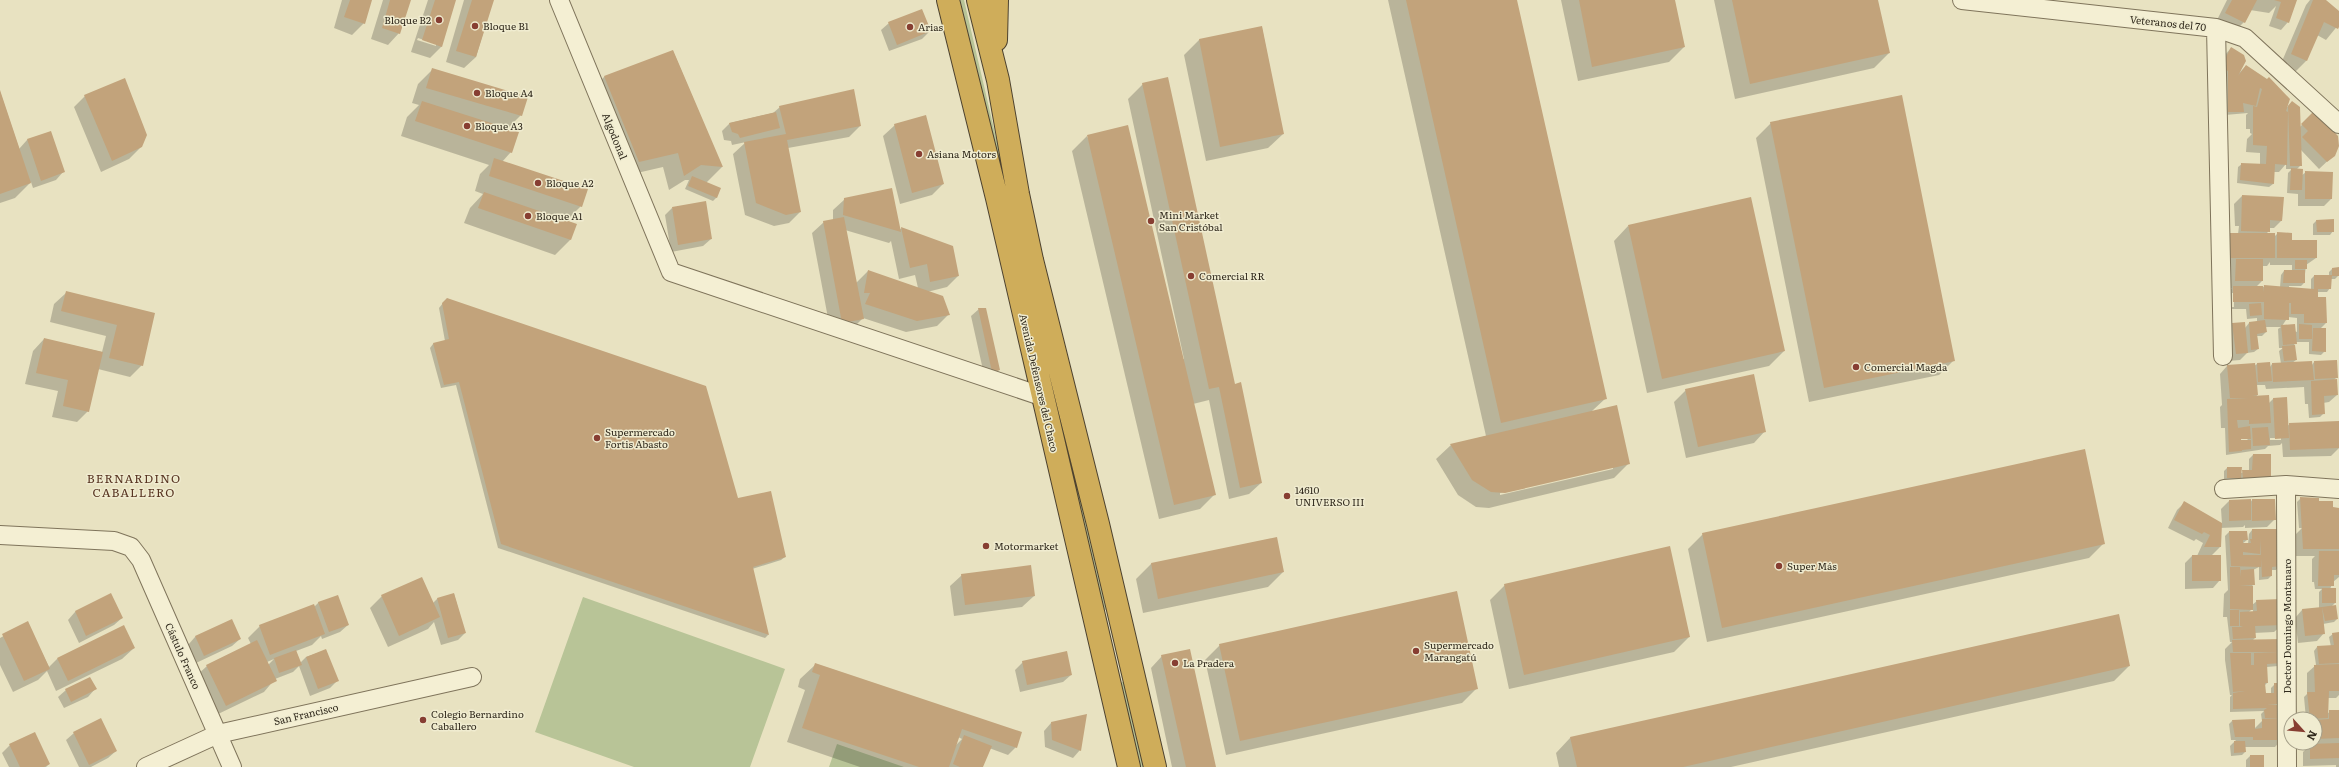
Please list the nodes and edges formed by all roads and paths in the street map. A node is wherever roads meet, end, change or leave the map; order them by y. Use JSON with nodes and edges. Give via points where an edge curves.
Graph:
{"nodes":[{"id":1,"x":559,"y":0,"type":"edge"},
{"id":2,"x":948,"y":0,"type":"edge"},
{"id":3,"x":978,"y":0,"type":"edge"},
{"id":4,"x":997,"y":0,"type":"edge"},
{"id":5,"x":1962,"y":0,"type":"edge"},
{"id":6,"x":2216,"y":28,"type":"junction"},
{"id":7,"x":996,"y":72,"type":"junction"},
{"id":8,"x":2339,"y":124,"type":"edge"},
{"id":9,"x":2223,"y":356,"type":"dead end"},
{"id":10,"x":1041,"y":396,"type":"junction"},
{"id":11,"x":2286,"y":485,"type":"junction"},
{"id":12,"x":2224,"y":489,"type":"dead end"},
{"id":13,"x":2339,"y":489,"type":"edge"},
{"id":14,"x":1064,"y":494,"type":"junction"},
{"id":15,"x":0,"y":536,"type":"edge"},
{"id":16,"x":1122,"y":640,"type":"junction"},
{"id":17,"x":472,"y":677,"type":"dead end"},
{"id":18,"x":218,"y":734,"type":"junction"},
{"id":19,"x":146,"y":767,"type":"edge"},
{"id":20,"x":232,"y":767,"type":"edge"},
{"id":21,"x":1129,"y":767,"type":"edge"},
{"id":22,"x":1142,"y":767,"type":"edge"},
{"id":23,"x":1155,"y":767,"type":"edge"},
{"id":24,"x":2287,"y":767,"type":"edge"}],
"edges":[{"from":1,"to":10,"type":"street","name":"Algodonal","via":[[671,272]]},
{"from":2,"to":10,"type":"highway","name":"Avenida Defensores del Chaco","via":[[997,198]]},
{"from":3,"to":7,"type":"highway"},
{"from":4,"to":7,"type":"highway"},
{"from":5,"to":6,"type":"street","name":"Veteranos del 70"},
{"from":6,"to":8,"type":"street","name":"Veteranos del 70","via":[[2245,38]]},
{"from":6,"to":9,"type":"street"},
{"from":7,"to":16,"type":"highway","via":[[1032,260]]},
{"from":10,"to":14,"type":"highway","name":"Avenida Defensores del Chaco"},
{"from":11,"to":12,"type":"street"},
{"from":11,"to":13,"type":"street"},
{"from":11,"to":24,"type":"street","name":"Doctor Domingo Montanaro"},
{"from":14,"to":16,"type":"highway","via":[[1080,513]]},
{"from":14,"to":21,"type":"highway","name":"Avenida Defensores del Chaco"},
{"from":15,"to":18,"type":"street","name":"Cástulo Franco","via":[[114,541],[131,547],[141,560]]},
{"from":16,"to":22,"type":"highway","via":[[1113,652]]},
{"from":16,"to":23,"type":"highway"},
{"from":17,"to":18,"type":"street","name":"San Francisco"},
{"from":18,"to":19,"type":"street","name":"San Francisco"},
{"from":18,"to":20,"type":"street","name":"Cástulo Franco"}]}
